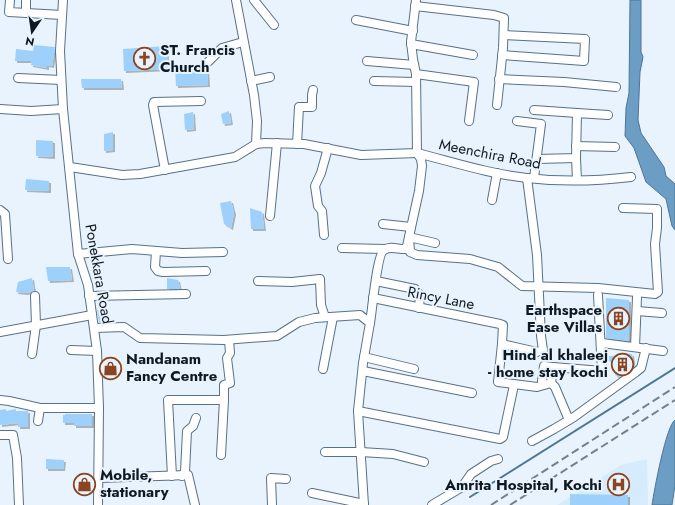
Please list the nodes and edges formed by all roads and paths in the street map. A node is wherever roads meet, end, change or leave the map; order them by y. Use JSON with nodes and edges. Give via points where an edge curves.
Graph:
{"nodes":[{"id":1,"x":10,"y":0,"type":"edge"},
{"id":2,"x":26,"y":0,"type":"edge"},
{"id":3,"x":63,"y":0,"type":"edge"},
{"id":4,"x":236,"y":0,"type":"edge"},
{"id":5,"x":254,"y":0,"type":"edge"},
{"id":6,"x":415,"y":3,"type":"edge"},
{"id":7,"x":26,"y":13,"type":"junction"},
{"id":8,"x":62,"y":15,"type":"junction"},
{"id":9,"x":356,"y":20,"type":"dead end"},
{"id":10,"x":274,"y":25,"type":"dead end"},
{"id":11,"x":413,"y":31,"type":"junction"},
{"id":12,"x":504,"y":35,"type":"junction"},
{"id":13,"x":243,"y":42,"type":"junction"},
{"id":14,"x":411,"y":44,"type":"junction"},
{"id":15,"x":473,"y":55,"type":"dead end"},
{"id":16,"x":502,"y":56,"type":"junction"},
{"id":17,"x":367,"y":60,"type":"dead end"},
{"id":18,"x":208,"y":62,"type":"dead end"},
{"id":19,"x":414,"y":65,"type":"junction"},
{"id":20,"x":270,"y":77,"type":"dead end"},
{"id":21,"x":18,"y":78,"type":"dead end"},
{"id":22,"x":416,"y":78,"type":"junction"},
{"id":23,"x":61,"y":80,"type":"junction"},
{"id":24,"x":499,"y":80,"type":"junction"},
{"id":25,"x":251,"y":81,"type":"junction"},
{"id":26,"x":374,"y":81,"type":"dead end"},
{"id":27,"x":616,"y":87,"type":"dead end"},
{"id":28,"x":313,"y":90,"type":"dead end"},
{"id":29,"x":201,"y":101,"type":"dead end"},
{"id":30,"x":497,"y":105,"type":"dead end"},
{"id":31,"x":0,"y":109,"type":"edge"},
{"id":32,"x":63,"y":109,"type":"junction"},
{"id":33,"x":534,"y":110,"type":"dead end"},
{"id":34,"x":577,"y":113,"type":"junction"},
{"id":35,"x":608,"y":115,"type":"dead end"},
{"id":36,"x":469,"y":121,"type":"dead end"},
{"id":37,"x":517,"y":121,"type":"dead end"},
{"id":38,"x":277,"y":143,"type":"junction"},
{"id":39,"x":256,"y":144,"type":"junction"},
{"id":40,"x":296,"y":144,"type":"junction"},
{"id":41,"x":576,"y":146,"type":"junction"},
{"id":42,"x":615,"y":147,"type":"dead end"},
{"id":43,"x":328,"y":148,"type":"junction"},
{"id":44,"x":417,"y":153,"type":"junction"},
{"id":45,"x":576,"y":158,"type":"junction"},
{"id":46,"x":537,"y":159,"type":"junction"},
{"id":47,"x":70,"y":167,"type":"junction"},
{"id":48,"x":165,"y":170,"type":"junction"},
{"id":49,"x":497,"y":173,"type":"junction"},
{"id":50,"x":631,"y":177,"type":"dead end"},
{"id":51,"x":530,"y":178,"type":"junction"},
{"id":52,"x":577,"y":180,"type":"junction"},
{"id":53,"x":492,"y":200,"type":"dead end"},
{"id":54,"x":623,"y":208,"type":"dead end"},
{"id":55,"x":0,"y":210,"type":"edge"},
{"id":56,"x":270,"y":216,"type":"dead end"},
{"id":57,"x":384,"y":224,"type":"dead end"},
{"id":58,"x":411,"y":227,"type":"junction"},
{"id":59,"x":324,"y":235,"type":"dead end"},
{"id":60,"x":409,"y":237,"type":"junction"},
{"id":61,"x":435,"y":243,"type":"dead end"},
{"id":62,"x":342,"y":248,"type":"dead end"},
{"id":63,"x":385,"y":249,"type":"junction"},
{"id":64,"x":156,"y":251,"type":"junction"},
{"id":65,"x":223,"y":252,"type":"dead end"},
{"id":66,"x":78,"y":254,"type":"junction"},
{"id":67,"x":8,"y":259,"type":"dead end"},
{"id":68,"x":206,"y":271,"type":"dead end"},
{"id":69,"x":258,"y":281,"type":"dead end"},
{"id":70,"x":376,"y":281,"type":"junction"},
{"id":71,"x":538,"y":286,"type":"junction"},
{"id":72,"x":186,"y":294,"type":"dead end"},
{"id":73,"x":598,"y":295,"type":"dead end"},
{"id":74,"x":35,"y":296,"type":"dead end"},
{"id":75,"x":89,"y":296,"type":"junction"},
{"id":76,"x":637,"y":297,"type":"dead end"},
{"id":77,"x":373,"y":298,"type":"junction"},
{"id":78,"x":419,"y":308,"type":"junction"},
{"id":79,"x":637,"y":311,"type":"junction"},
{"id":80,"x":662,"y":313,"type":"dead end"},
{"id":81,"x":92,"y":315,"type":"junction"},
{"id":82,"x":329,"y":317,"type":"junction"},
{"id":83,"x":370,"y":323,"type":"junction"},
{"id":84,"x":36,"y":325,"type":"junction"},
{"id":85,"x":95,"y":328,"type":"junction"},
{"id":86,"x":0,"y":332,"type":"edge"},
{"id":87,"x":229,"y":340,"type":"junction"},
{"id":88,"x":602,"y":343,"type":"junction"},
{"id":89,"x":502,"y":344,"type":"junction"},
{"id":90,"x":635,"y":347,"type":"junction"},
{"id":91,"x":646,"y":348,"type":"junction"},
{"id":92,"x":71,"y":350,"type":"dead end"},
{"id":93,"x":97,"y":351,"type":"junction"},
{"id":94,"x":663,"y":351,"type":"dead end"},
{"id":95,"x":32,"y":354,"type":"dead end"},
{"id":96,"x":364,"y":357,"type":"junction"},
{"id":97,"x":323,"y":369,"type":"dead end"},
{"id":98,"x":414,"y":369,"type":"dead end"},
{"id":99,"x":363,"y":371,"type":"junction"},
{"id":100,"x":547,"y":384,"type":"junction"},
{"id":101,"x":514,"y":385,"type":"junction"},
{"id":102,"x":472,"y":393,"type":"dead end"},
{"id":103,"x":0,"y":400,"type":"edge"},
{"id":104,"x":224,"y":400,"type":"junction"},
{"id":105,"x":40,"y":408,"type":"junction"},
{"id":106,"x":99,"y":408,"type":"junction"},
{"id":107,"x":358,"y":411,"type":"junction"},
{"id":108,"x":196,"y":418,"type":"dead end"},
{"id":109,"x":569,"y":420,"type":"junction"},
{"id":110,"x":38,"y":421,"type":"dead end"},
{"id":111,"x":0,"y":435,"type":"edge"},
{"id":112,"x":532,"y":441,"type":"dead end"},
{"id":113,"x":325,"y":452,"type":"dead end"},
{"id":114,"x":361,"y":452,"type":"junction"},
{"id":115,"x":221,"y":455,"type":"dead end"},
{"id":116,"x":498,"y":459,"type":"dead end"},
{"id":117,"x":424,"y":462,"type":"dead end"},
{"id":118,"x":172,"y":476,"type":"junction"},
{"id":119,"x":185,"y":476,"type":"junction"},
{"id":120,"x":98,"y":478,"type":"junction"},
{"id":121,"x":286,"y":479,"type":"dead end"},
{"id":122,"x":312,"y":493,"type":"dead end"},
{"id":123,"x":364,"y":504,"type":"edge"},
{"id":124,"x":19,"y":505,"type":"edge"},
{"id":125,"x":98,"y":505,"type":"edge"},
{"id":126,"x":197,"y":505,"type":"edge"},
{"id":127,"x":272,"y":505,"type":"edge"},
{"id":128,"x":432,"y":505,"type":"edge"}],
"edges":[{"from":1,"to":7,"type":"street","via":[[9,12]]},
{"from":2,"to":7,"type":"street"},
{"from":3,"to":8,"type":"street","name":"Ponekkara Road"},
{"from":4,"to":13,"type":"street"},
{"from":5,"to":10,"type":"street"},
{"from":6,"to":11,"type":"street"},
{"from":6,"to":12,"type":"street","via":[[504,18]]},
{"from":7,"to":8,"type":"street"},
{"from":8,"to":23,"type":"street","name":"Ponekkara Road"},
{"from":9,"to":11,"type":"street"},
{"from":11,"to":14,"type":"street"},
{"from":12,"to":16,"type":"street"},
{"from":12,"to":16,"type":"street","via":[[585,39],[584,61]]},
{"from":13,"to":18,"type":"street","via":[[222,48]]},
{"from":13,"to":25,"type":"street"},
{"from":14,"to":15,"type":"street"},
{"from":14,"to":19,"type":"street"},
{"from":16,"to":24,"type":"street"},
{"from":17,"to":19,"type":"street"},
{"from":19,"to":22,"type":"street"},
{"from":20,"to":25,"type":"street"},
{"from":21,"to":23,"type":"street"},
{"from":22,"to":26,"type":"street"},
{"from":22,"to":36,"type":"street","via":[[474,82]]},
{"from":22,"to":44,"type":"street"},
{"from":23,"to":32,"type":"street","name":"Ponekkara Road"},
{"from":24,"to":27,"type":"street"},
{"from":24,"to":30,"type":"street"},
{"from":25,"to":39,"type":"street","via":[[257,121]]},
{"from":28,"to":40,"type":"street","via":[[312,107],[299,107]]},
{"from":29,"to":48,"type":"street","via":[[154,102]]},
{"from":31,"to":32,"type":"street"},
{"from":32,"to":47,"type":"street","name":"Ponekkara Road"},
{"from":33,"to":34,"type":"street"},
{"from":34,"to":35,"type":"street"},
{"from":34,"to":41,"type":"street"},
{"from":37,"to":46,"type":"street","via":[[541,124]]},
{"from":38,"to":39,"type":"street","name":"Meenchira Road"},
{"from":38,"to":40,"type":"street","name":"Meenchira Road"},
{"from":38,"to":56,"type":"street"},
{"from":39,"to":48,"type":"street","via":[[235,157]]},
{"from":40,"to":43,"type":"street","name":"Meenchira Road"},
{"from":41,"to":42,"type":"street"},
{"from":41,"to":45,"type":"street"},
{"from":43,"to":44,"type":"street","name":"Meenchira Road","via":[[361,154]]},
{"from":43,"to":59,"type":"street","via":[[315,186],[318,206],[322,211]]},
{"from":44,"to":49,"type":"street","name":"Meenchira Road"},
{"from":44,"to":58,"type":"street","via":[[422,166]]},
{"from":45,"to":46,"type":"street"},
{"from":45,"to":52,"type":"street"},
{"from":46,"to":51,"type":"street"},
{"from":47,"to":48,"type":"street","via":[[122,175]]},
{"from":47,"to":66,"type":"street","name":"Ponekkara Road"},
{"from":49,"to":51,"type":"street","name":"Meenchira Road"},
{"from":49,"to":53,"type":"street"},
{"from":50,"to":52,"type":"street","name":"Meenchira Road"},
{"from":51,"to":52,"type":"street","name":"Meenchira Road"},
{"from":51,"to":71,"type":"street","via":[[538,255]]},
{"from":54,"to":71,"type":"street","via":[[657,209],[655,244],[658,292],[655,294],[598,288]]},
{"from":55,"to":67,"type":"street","via":[[5,214]]},
{"from":57,"to":58,"type":"street"},
{"from":58,"to":60,"type":"street"},
{"from":60,"to":61,"type":"street"},
{"from":60,"to":63,"type":"street","via":[[406,249]]},
{"from":60,"to":71,"type":"street","via":[[410,252],[417,255],[470,259],[498,267],[522,286]]},
{"from":62,"to":63,"type":"street"},
{"from":63,"to":70,"type":"street","via":[[381,253]]},
{"from":64,"to":65,"type":"street"},
{"from":64,"to":66,"type":"street","via":[[132,248]]},
{"from":64,"to":68,"type":"street","via":[[155,267],[158,270]]},
{"from":66,"to":75,"type":"street","name":"Ponekkara Road"},
{"from":69,"to":82,"type":"street","via":[[292,282],[320,279],[321,305]]},
{"from":70,"to":77,"type":"street"},
{"from":70,"to":78,"type":"street","via":[[415,289],[420,295]]},
{"from":71,"to":89,"type":"street","via":[[543,350],[537,352]]},
{"from":72,"to":75,"type":"street"},
{"from":73,"to":88,"type":"street"},
{"from":74,"to":84,"type":"street"},
{"from":75,"to":81,"type":"street","name":"Ponekkara Road"},
{"from":76,"to":79,"type":"street"},
{"from":77,"to":78,"type":"street","name":"Rincy Lane"},
{"from":77,"to":83,"type":"street"},
{"from":78,"to":89,"type":"street","name":"Rincy Lane","via":[[500,324],[503,326]]},
{"from":79,"to":80,"type":"street"},
{"from":79,"to":90,"type":"street"},
{"from":81,"to":84,"type":"street"},
{"from":81,"to":85,"type":"street","name":"Ponekkara Road"},
{"from":82,"to":83,"type":"street","via":[[360,315]]},
{"from":82,"to":87,"type":"street","via":[[299,322],[277,336]]},
{"from":82,"to":97,"type":"street"},
{"from":83,"to":96,"type":"street"},
{"from":84,"to":86,"type":"street"},
{"from":84,"to":95,"type":"street"},
{"from":85,"to":87,"type":"street","via":[[124,327],[140,338]]},
{"from":85,"to":93,"type":"street","name":"Ponekkara Road"},
{"from":87,"to":104,"type":"street","via":[[230,353],[227,358],[230,383],[224,385]]},
{"from":88,"to":90,"type":"street"},
{"from":88,"to":100,"type":"street","via":[[602,371],[553,367]]},
{"from":89,"to":101,"type":"street","via":[[498,382]]},
{"from":90,"to":91,"type":"street"},
{"from":91,"to":94,"type":"street"},
{"from":91,"to":109,"type":"street","via":[[641,368]]},
{"from":92,"to":93,"type":"street"},
{"from":93,"to":106,"type":"street","name":"Ponekkara Road"},
{"from":96,"to":98,"type":"street"},
{"from":96,"to":99,"type":"street"},
{"from":99,"to":102,"type":"street"},
{"from":99,"to":107,"type":"street"},
{"from":100,"to":101,"type":"street","via":[[537,387]]},
{"from":100,"to":109,"type":"street","via":[[555,387]]},
{"from":101,"to":107,"type":"street","via":[[503,437],[500,439]]},
{"from":103,"to":105,"type":"street"},
{"from":104,"to":115,"type":"street"},
{"from":104,"to":118,"type":"street","via":[[168,400]]},
{"from":105,"to":106,"type":"street"},
{"from":105,"to":110,"type":"street"},
{"from":106,"to":120,"type":"street","name":"Ponekkara Road"},
{"from":107,"to":114,"type":"street"},
{"from":108,"to":119,"type":"street","via":[[186,431]]},
{"from":109,"to":112,"type":"street"},
{"from":111,"to":124,"type":"street","via":[[13,435],[17,458]]},
{"from":113,"to":114,"type":"street"},
{"from":114,"to":117,"type":"street","via":[[393,454]]},
{"from":114,"to":123,"type":"street"},
{"from":116,"to":128,"type":"street","via":[[471,474],[462,487]]},
{"from":118,"to":119,"type":"street"},
{"from":118,"to":120,"type":"street"},
{"from":119,"to":126,"type":"street"},
{"from":120,"to":125,"type":"street","name":"Ponekkara Road"},
{"from":121,"to":127,"type":"street","via":[[271,478]]},
{"from":122,"to":123,"type":"street"}]}
